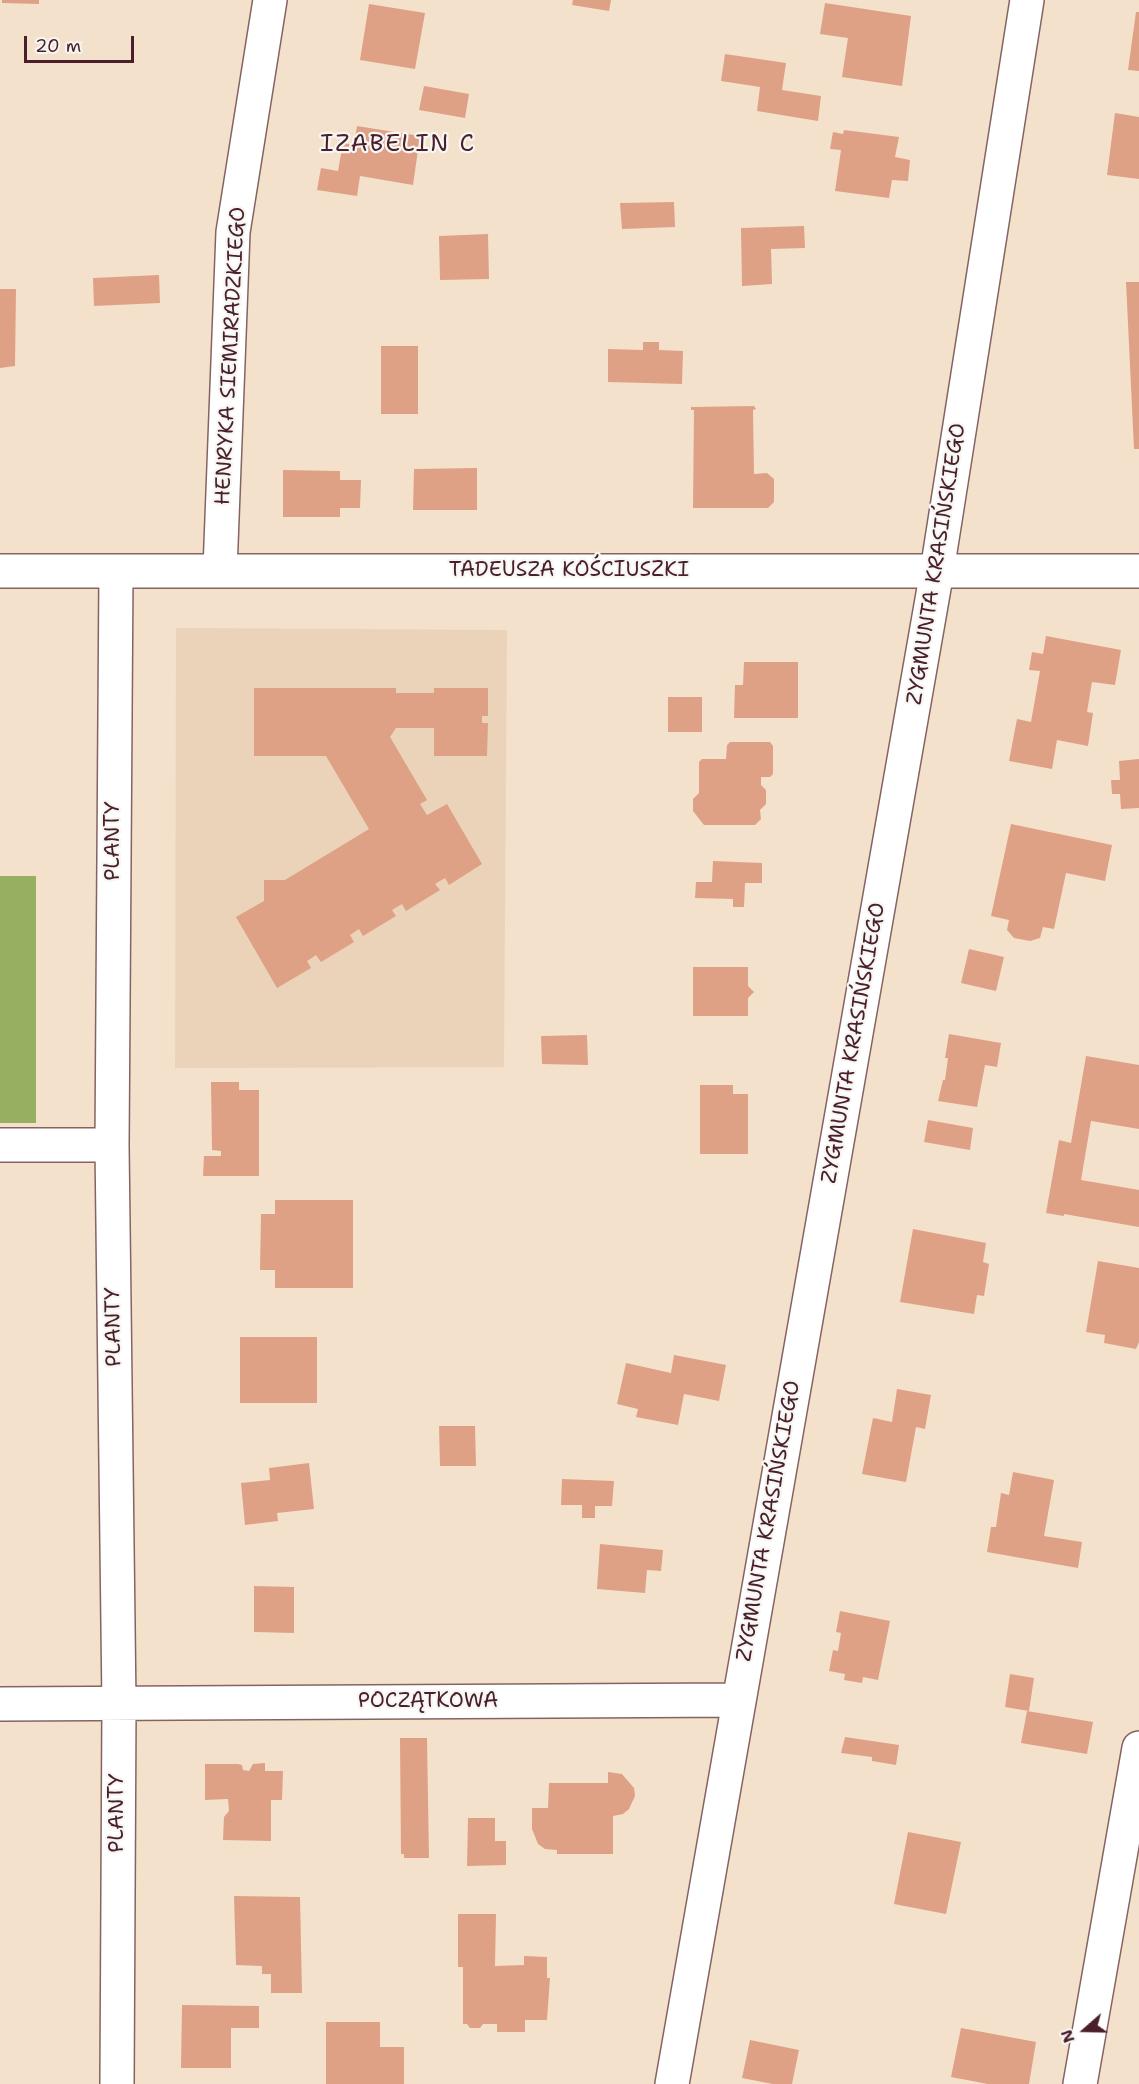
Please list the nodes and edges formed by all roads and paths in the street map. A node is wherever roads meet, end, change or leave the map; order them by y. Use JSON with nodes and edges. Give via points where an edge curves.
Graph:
{"nodes":[{"id":1,"x":270,"y":0,"type":"edge"},
{"id":2,"x":1027,"y":0,"type":"edge"},
{"id":3,"x":220,"y":570,"type":"junction"},
{"id":4,"x":0,"y":571,"type":"edge"},
{"id":5,"x":116,"y":571,"type":"junction"},
{"id":6,"x":937,"y":571,"type":"junction"},
{"id":7,"x":1139,"y":571,"type":"edge"},
{"id":8,"x":0,"y":1145,"type":"edge"},
{"id":9,"x":112,"y":1145,"type":"junction"},
{"id":10,"x":738,"y":1700,"type":"junction"},
{"id":11,"x":0,"y":1704,"type":"edge"},
{"id":12,"x":119,"y":1705,"type":"junction"},
{"id":13,"x":1139,"y":1748,"type":"edge"},
{"id":14,"x":117,"y":2084,"type":"edge"},
{"id":15,"x":672,"y":2084,"type":"edge"},
{"id":16,"x":1080,"y":2084,"type":"edge"}],
"edges":[{"from":1,"to":3,"type":"street","name":"HENRYKA SIEMIRADZKIEGO","via":[[233,232]]},
{"from":2,"to":6,"type":"street","name":"ZYGMUNTA KRASIŃSKIEGO"},
{"from":3,"to":5,"type":"street","name":"TADEUSZA KOŚCIUSZKI"},
{"from":3,"to":6,"type":"street","name":"TADEUSZA KOŚCIUSZKI"},
{"from":4,"to":5,"type":"street","name":"TADEUSZA KOŚCIUSZKI"},
{"from":5,"to":9,"type":"street","name":"PLANTY"},
{"from":6,"to":7,"type":"street","name":"TADEUSZA KOŚCIUSZKI"},
{"from":6,"to":10,"type":"street","name":"ZYGMUNTA KRASIŃSKIEGO"},
{"from":8,"to":9,"type":"street"},
{"from":9,"to":12,"type":"street","name":"PLANTY"},
{"from":10,"to":12,"type":"street","name":"POCZĄTKOWA"},
{"from":10,"to":15,"type":"street","name":"ZYGMUNTA KRASIŃSKIEGO"},
{"from":11,"to":12,"type":"street","name":"POCZĄTKOWA"},
{"from":12,"to":14,"type":"street","name":"PLANTY"},
{"from":13,"to":16,"type":"street"}]}
